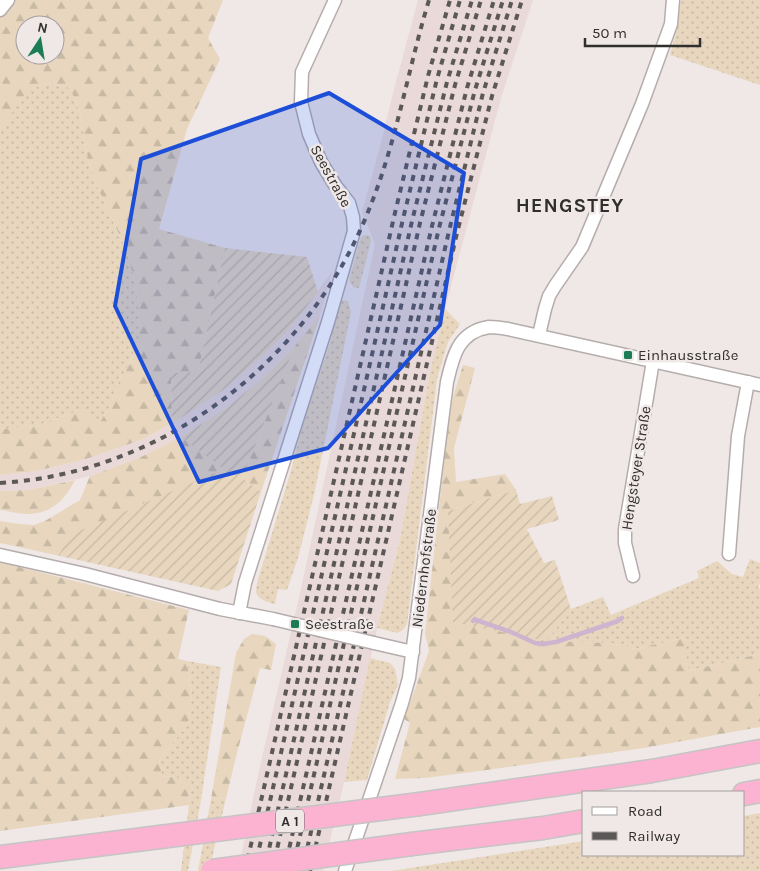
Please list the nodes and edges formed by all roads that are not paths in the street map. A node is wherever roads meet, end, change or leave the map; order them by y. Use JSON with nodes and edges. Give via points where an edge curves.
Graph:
{"nodes":[{"id":1,"x":8,"y":0,"type":"edge"},
{"id":2,"x":335,"y":0,"type":"edge"},
{"id":3,"x":673,"y":0,"type":"edge"},
{"id":4,"x":0,"y":10,"type":"edge"},
{"id":5,"x":539,"y":335,"type":"junction"},
{"id":6,"x":652,"y":361,"type":"junction"},
{"id":7,"x":754,"y":383,"type":"edge"},
{"id":8,"x":729,"y":554,"type":"dead end"},
{"id":9,"x":0,"y":555,"type":"edge"},
{"id":10,"x":633,"y":576,"type":"dead end"},
{"id":11,"x":239,"y":613,"type":"junction"},
{"id":12,"x":413,"y":652,"type":"junction"},
{"id":13,"x":760,"y":751,"type":"edge"},
{"id":14,"x":760,"y":791,"type":"edge"},
{"id":15,"x":745,"y":794,"type":"edge"},
{"id":16,"x":582,"y":821,"type":"edge"},
{"id":17,"x":0,"y":856,"type":"edge"},
{"id":18,"x":212,"y":871,"type":"edge"},
{"id":19,"x":345,"y":871,"type":"edge"}],
"edges":[{"from":1,"to":4,"type":"street"},
{"from":2,"to":11,"type":"street","name":"Seestraße","via":[[302,72],[301,102],[309,134],[321,162],[349,204],[354,231],[245,583]]},
{"from":3,"to":5,"type":"street","via":[[671,24],[632,129],[582,248],[549,296]]},
{"from":5,"to":6,"type":"street"},
{"from":5,"to":12,"type":"street","name":"Niedernhofstraße","via":[[491,327],[478,330],[463,340],[453,356]]},
{"from":6,"to":7,"type":"street"},
{"from":6,"to":10,"type":"street","name":"Hengsteyer Straße","via":[[625,529]]},
{"from":7,"to":8,"type":"street","via":[[738,436]]},
{"from":9,"to":11,"type":"street"},
{"from":11,"to":12,"type":"street","bridge":true},
{"from":12,"to":19,"type":"street","name":"Niedernhofstraße","via":[[402,703]]},
{"from":13,"to":17,"type":"highway","number":"A 1","bridge":true,"via":[[652,771],[420,804]]},
{"from":14,"to":15,"type":"highway"},
{"from":16,"to":18,"type":"highway","bridge":true}]}
